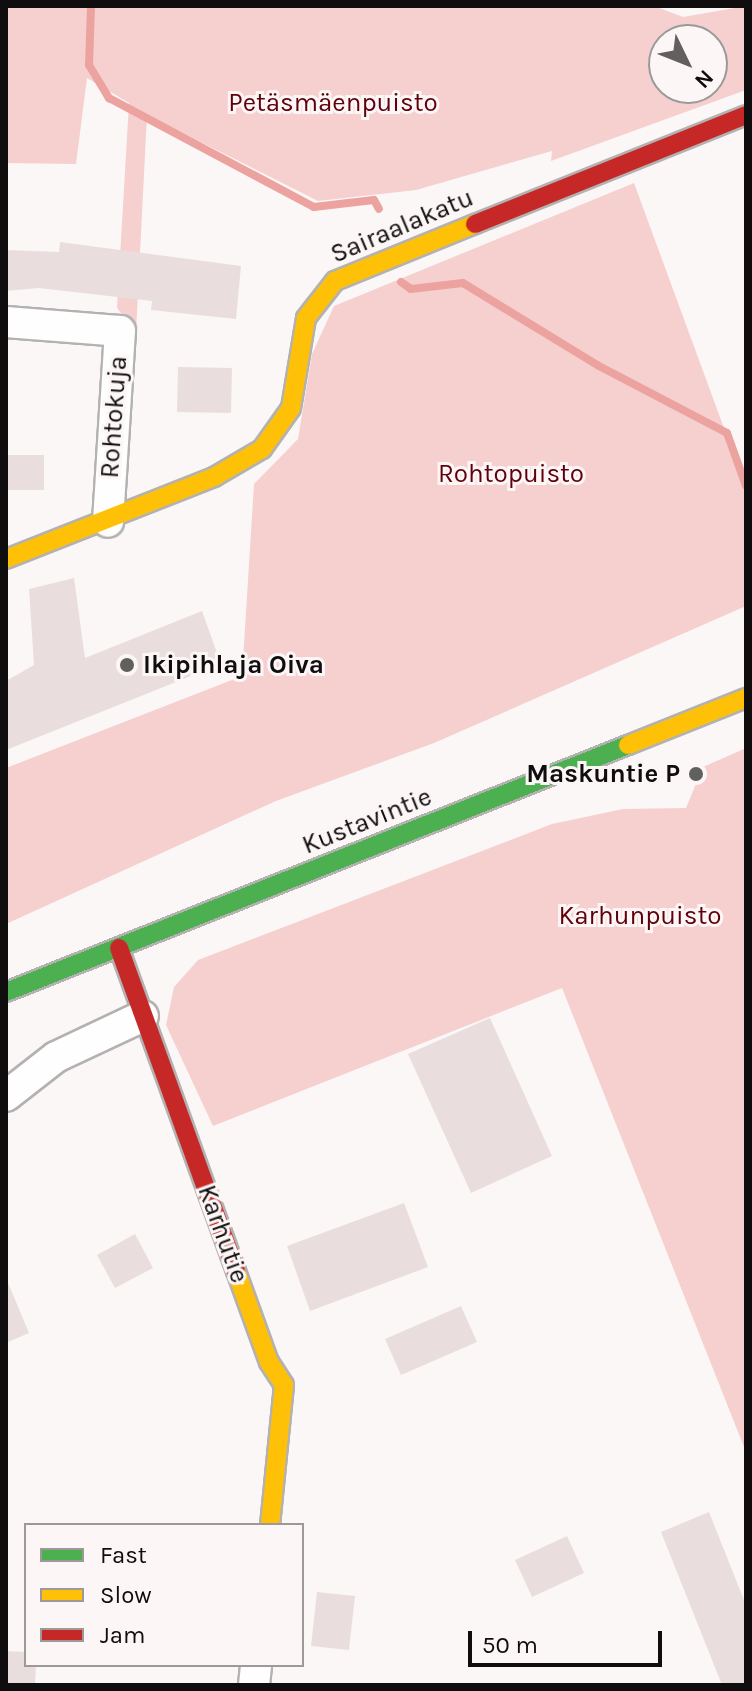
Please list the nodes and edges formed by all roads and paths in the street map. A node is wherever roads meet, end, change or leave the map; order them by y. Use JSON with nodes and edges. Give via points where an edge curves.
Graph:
{"nodes":[{"id":1,"x":746,"y":115,"type":"edge"},
{"id":2,"x":6,"y":322,"type":"edge"},
{"id":3,"x":108,"y":522,"type":"junction"},
{"id":4,"x":6,"y":559,"type":"edge"},
{"id":5,"x":746,"y":698,"type":"edge"},
{"id":6,"x":119,"y":948,"type":"junction"},
{"id":7,"x":6,"y":992,"type":"edge"},
{"id":8,"x":143,"y":1016,"type":"junction"},
{"id":9,"x":6,"y":1096,"type":"edge"},
{"id":10,"x":270,"y":1523,"type":"edge"}],
"edges":[{"from":1,"to":3,"type":"street","name":"Sairaalakatu","via":[[335,281],[306,318],[291,408],[262,449],[214,477]]},
{"from":2,"to":3,"type":"street","name":"Rohtokuja","via":[[120,331]]},
{"from":3,"to":4,"type":"street","name":"Sairaalakatu"},
{"from":5,"to":6,"type":"street","name":"Kustavintie"},
{"from":6,"to":7,"type":"street","name":"Kustavintie"},
{"from":6,"to":8,"type":"street","name":"Karhutie"},
{"from":8,"to":9,"type":"street","via":[[56,1057]]},
{"from":8,"to":10,"type":"street","name":"Karhutie","via":[[269,1362],[284,1385]]}]}
